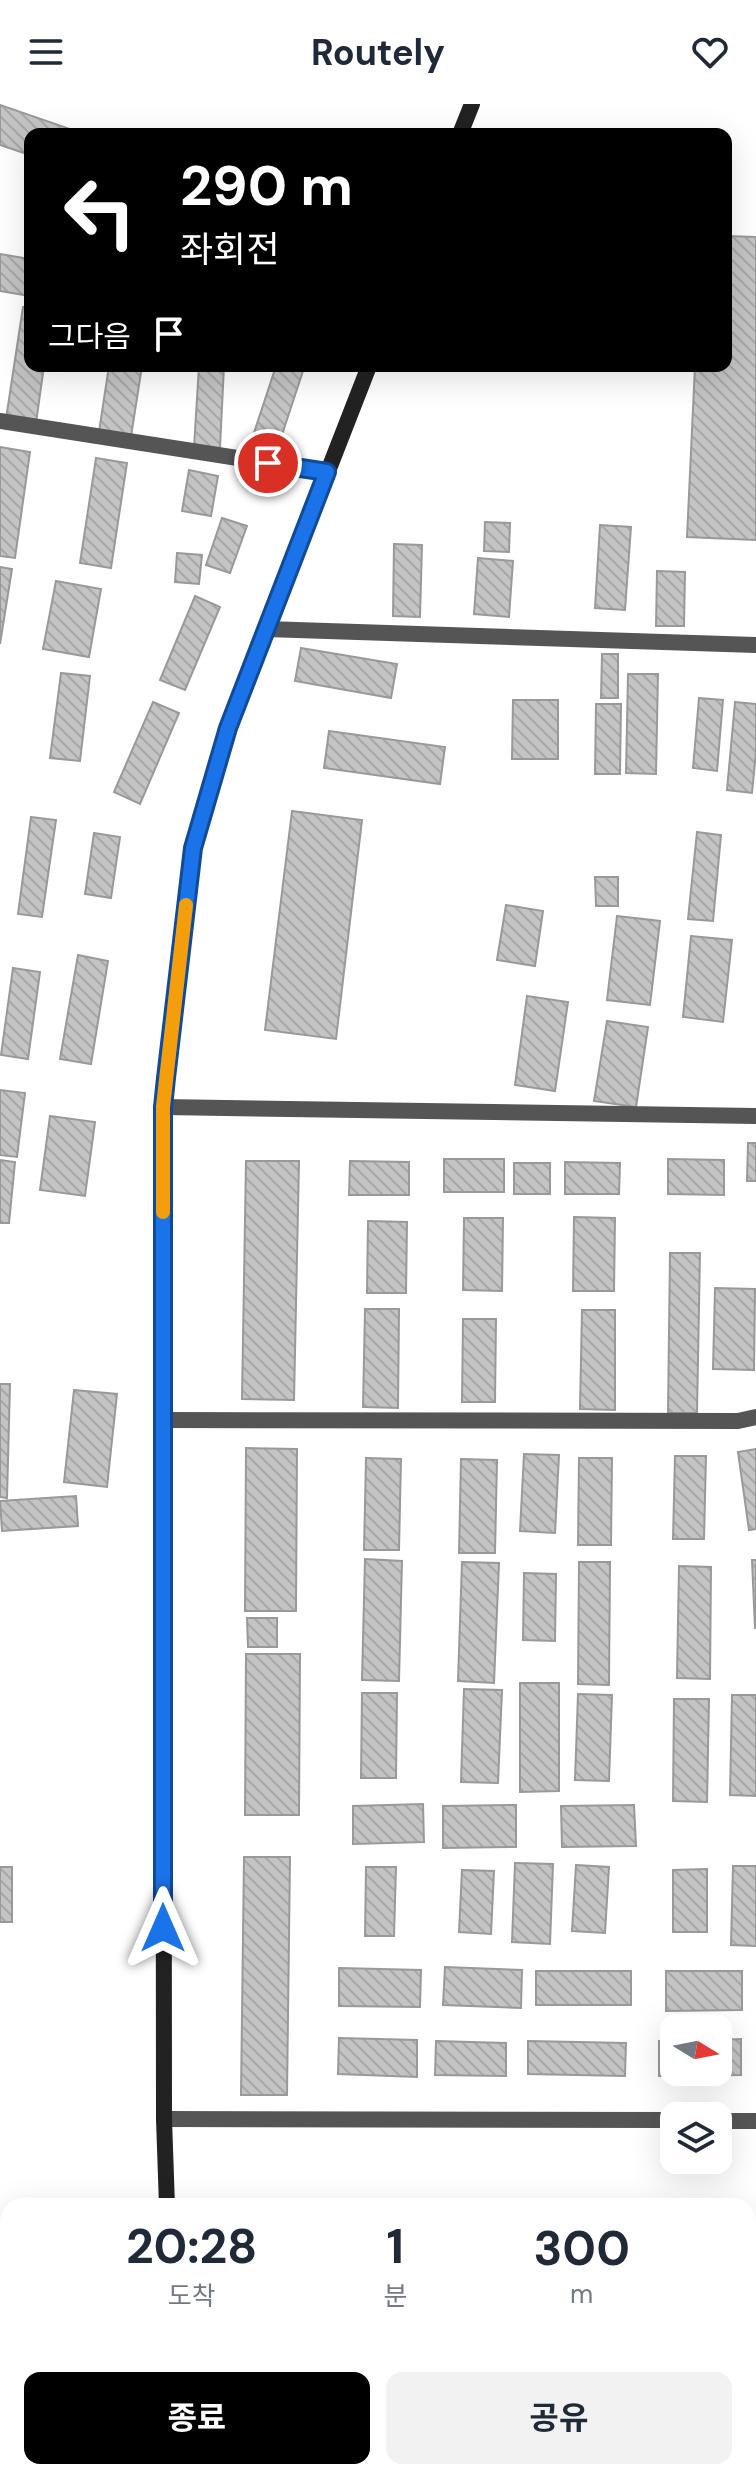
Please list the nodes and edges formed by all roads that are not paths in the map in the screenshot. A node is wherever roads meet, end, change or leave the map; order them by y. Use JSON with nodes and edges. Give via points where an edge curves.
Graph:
{"nodes":[{"id":1,"x":472,"y":104,"type":"edge"},
{"id":2,"x":462,"y":128,"type":"edge"},
{"id":3,"x":367,"y":372,"type":"edge"},
{"id":4,"x":0,"y":421,"type":"edge"},
{"id":5,"x":327,"y":472,"type":"junction"},
{"id":6,"x":266,"y":629,"type":"junction"},
{"id":7,"x":756,"y":645,"type":"edge"},
{"id":8,"x":163,"y":1107,"type":"junction"},
{"id":9,"x":756,"y":1116,"type":"edge"},
{"id":10,"x":756,"y":1417,"type":"edge"},
{"id":11,"x":162,"y":1420,"type":"junction"},
{"id":12,"x":164,"y":2119,"type":"junction"},
{"id":13,"x":660,"y":2120,"type":"edge"},
{"id":14,"x":732,"y":2121,"type":"edge"},
{"id":15,"x":756,"y":2121,"type":"edge"},
{"id":16,"x":167,"y":2198,"type":"edge"}],
"edges":[{"from":1,"to":2,"type":"main road"},
{"from":3,"to":5,"type":"main road"},
{"from":4,"to":5,"type":"street"},
{"from":5,"to":6,"type":"main road"},
{"from":6,"to":7,"type":"street"},
{"from":6,"to":8,"type":"main road","via":[[228,728],[193,848]]},
{"from":8,"to":9,"type":"street"},
{"from":8,"to":11,"type":"main road"},
{"from":10,"to":11,"type":"street"},
{"from":11,"to":12,"type":"main road"},
{"from":12,"to":13,"type":"street"},
{"from":12,"to":16,"type":"main road"},
{"from":14,"to":15,"type":"street"}]}
